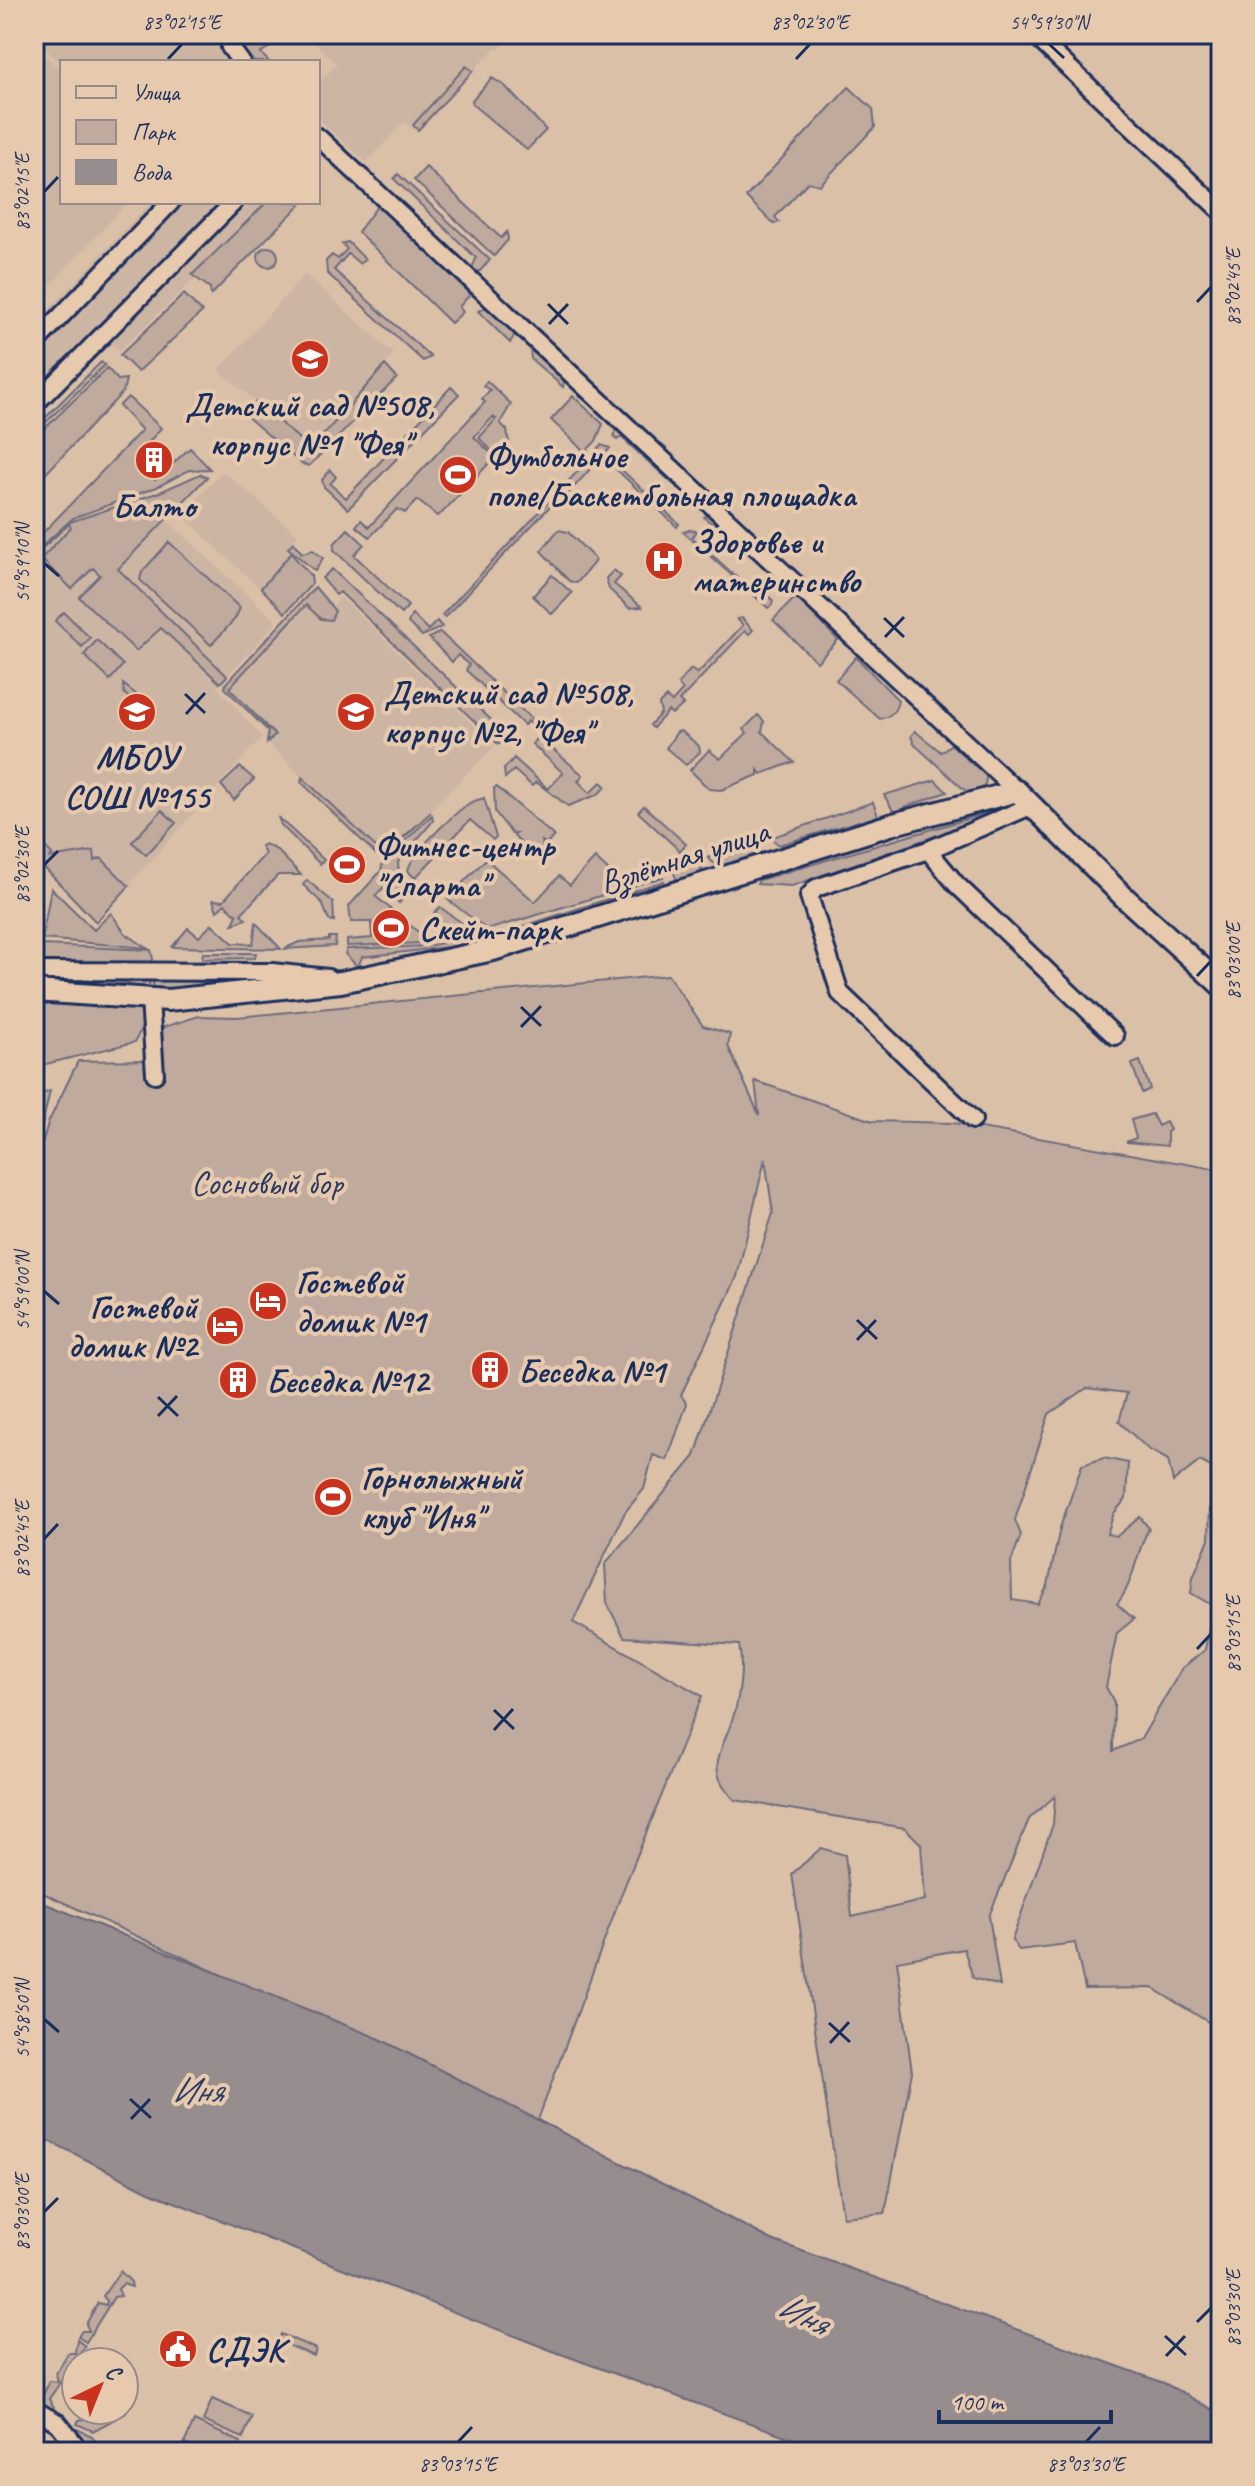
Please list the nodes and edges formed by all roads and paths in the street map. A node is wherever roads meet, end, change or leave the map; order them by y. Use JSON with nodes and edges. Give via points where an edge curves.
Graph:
{"nodes":[{"id":1,"x":1033,"y":34,"type":"edge"},
{"id":2,"x":232,"y":38,"type":"edge"},
{"id":3,"x":239,"y":60,"type":"edge"},
{"id":4,"x":320,"y":139,"type":"edge"},
{"id":5,"x":169,"y":204,"type":"edge"},
{"id":6,"x":232,"y":204,"type":"edge"},
{"id":7,"x":1221,"y":211,"type":"edge"},
{"id":8,"x":34,"y":344,"type":"edge"},
{"id":9,"x":34,"y":405,"type":"edge"},
{"id":10,"x":990,"y":763,"type":"junction"},
{"id":11,"x":1017,"y":791,"type":"junction"},
{"id":12,"x":976,"y":800,"type":"junction"},
{"id":13,"x":1033,"y":805,"type":"junction"},
{"id":14,"x":928,"y":850,"type":"junction"},
{"id":15,"x":34,"y":971,"type":"edge"},
{"id":16,"x":341,"y":982,"type":"junction"},
{"id":17,"x":1221,"y":985,"type":"edge"},
{"id":18,"x":34,"y":991,"type":"edge"},
{"id":19,"x":150,"y":1000,"type":"junction"},
{"id":20,"x":1115,"y":1036,"type":"dead end"},
{"id":21,"x":155,"y":1074,"type":"dead end"},
{"id":22,"x":973,"y":1120,"type":"dead end"},
{"id":23,"x":36,"y":2415,"type":"edge"},
{"id":24,"x":81,"y":2452,"type":"edge"}],
"edges":[{"from":1,"to":7,"type":"street"},
{"from":2,"to":3,"type":"street"},
{"from":4,"to":10,"type":"street"},
{"from":5,"to":8,"type":"street"},
{"from":6,"to":9,"type":"street"},
{"from":10,"to":11,"type":"street"},
{"from":10,"to":12,"type":"street","via":[[992,784]]},
{"from":11,"to":12,"type":"main road","name":"Взлётная улица"},
{"from":11,"to":13,"type":"main road"},
{"from":12,"to":16,"type":"main road","name":"Взлётная улица","via":[[493,950]]},
{"from":13,"to":14,"type":"street"},
{"from":13,"to":17,"type":"main road"},
{"from":14,"to":20,"type":"street","via":[[964,892]]},
{"from":14,"to":22,"type":"street","via":[[816,888],[809,903],[840,993]]},
{"from":15,"to":16,"type":"street","via":[[272,972]]},
{"from":16,"to":19,"type":"main road","name":"Взлётная улица"},
{"from":18,"to":19,"type":"main road","name":"Взлётная улица"},
{"from":19,"to":21,"type":"street"},
{"from":23,"to":24,"type":"street","via":[[58,2423]]}]}
